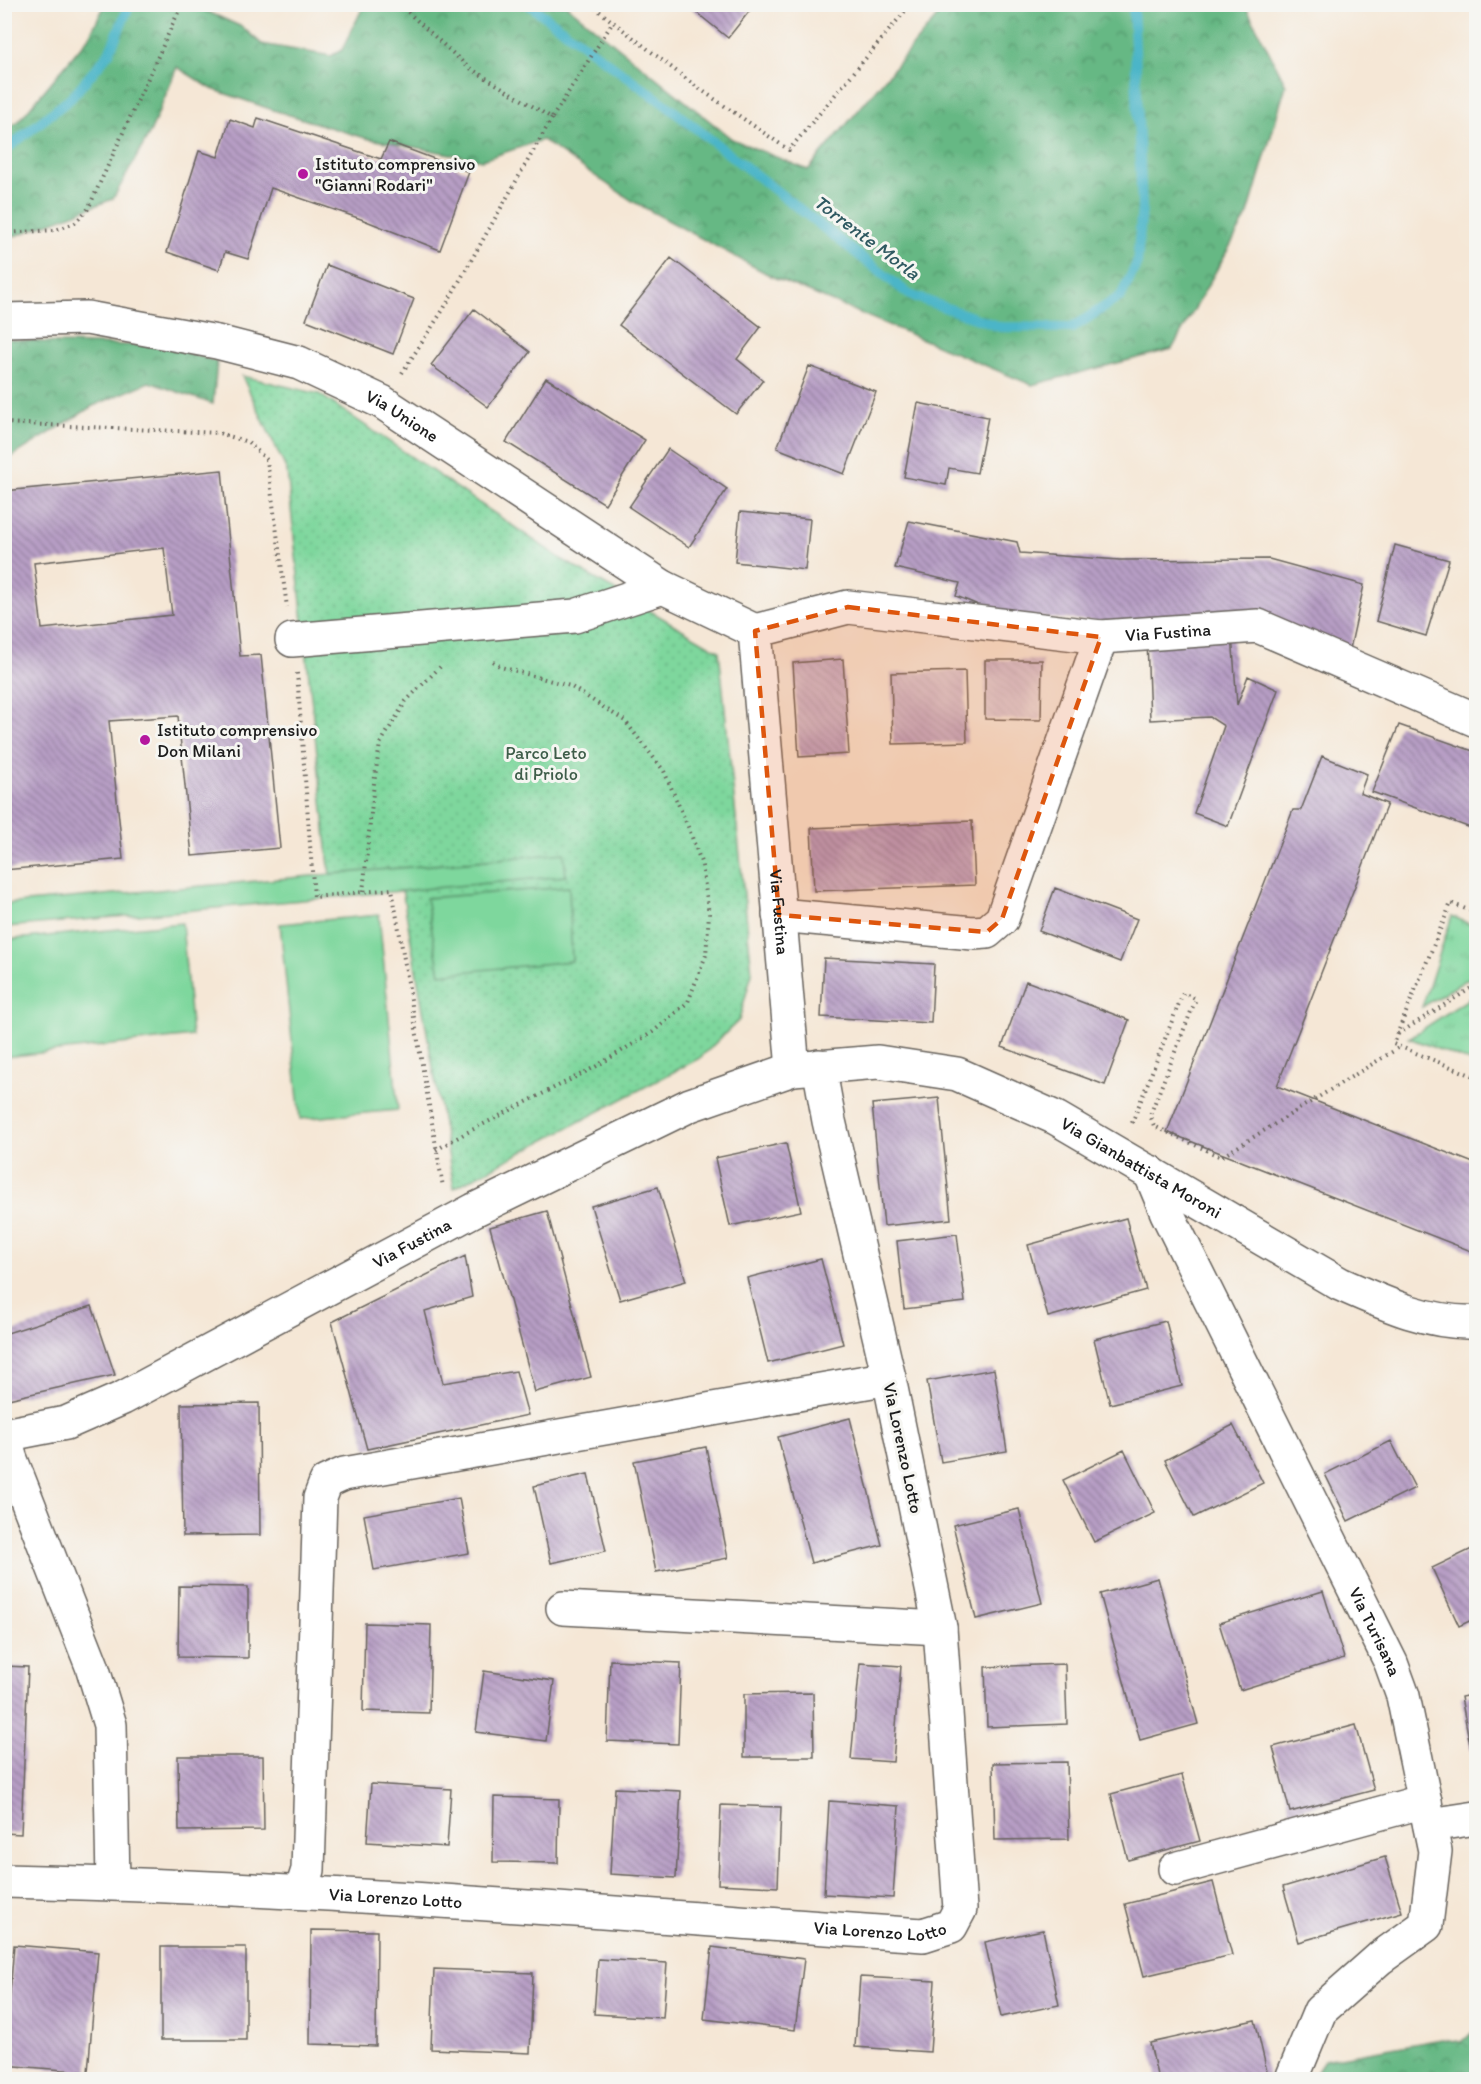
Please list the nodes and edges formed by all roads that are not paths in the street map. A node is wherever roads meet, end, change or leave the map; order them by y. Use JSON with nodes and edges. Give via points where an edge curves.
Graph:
{"nodes":[{"id":1,"x":4,"y":320,"type":"edge"},
{"id":2,"x":663,"y":587,"type":"junction"},
{"id":3,"x":755,"y":631,"type":"junction"},
{"id":4,"x":1101,"y":637,"type":"junction"},
{"id":5,"x":292,"y":640,"type":"road end"},
{"id":6,"x":1476,"y":720,"type":"edge"},
{"id":7,"x":779,"y":915,"type":"junction"},
{"id":8,"x":806,"y":1067,"type":"junction"},
{"id":9,"x":1150,"y":1172,"type":"junction"},
{"id":10,"x":1476,"y":1322,"type":"edge"},
{"id":11,"x":889,"y":1378,"type":"junction"},
{"id":12,"x":5,"y":1435,"type":"edge"},
{"id":13,"x":563,"y":1608,"type":"dead end"},
{"id":14,"x":940,"y":1628,"type":"junction"},
{"id":15,"x":1427,"y":1813,"type":"junction"},
{"id":16,"x":1476,"y":1818,"type":"edge"},
{"id":17,"x":1175,"y":1869,"type":"dead end"},
{"id":18,"x":4,"y":1881,"type":"edge"},
{"id":19,"x":113,"y":1883,"type":"junction"},
{"id":20,"x":301,"y":1892,"type":"junction"},
{"id":21,"x":1293,"y":2076,"type":"dead end"}],
"edges":[{"from":1,"to":2,"type":"street","name":"Via Unione","via":[[87,318],[217,342],[299,363],[382,402]]},
{"from":2,"to":3,"type":"street","name":"Via Unione"},
{"from":2,"to":5,"type":"street","via":[[575,616]]},
{"from":3,"to":4,"type":"street","name":"Via Fustina","via":[[848,607]]},
{"from":3,"to":7,"type":"street","name":"Via Fustina"},
{"from":4,"to":6,"type":"street","name":"Via Fustina","via":[[1258,626]]},
{"from":4,"to":7,"type":"street","via":[[1002,919],[987,932]]},
{"from":7,"to":8,"type":"street","name":"Via Fustina"},
{"from":8,"to":9,"type":"street","name":"Via Gianbattista Moroni","via":[[878,1062],[957,1074],[1056,1118]]},
{"from":8,"to":11,"type":"street","name":"Via Lorenzo Lotto","via":[[829,1121]]},
{"from":8,"to":12,"type":"street","name":"Via Fustina","via":[[690,1106],[452,1221],[123,1398],[66,1423]]},
{"from":9,"to":10,"type":"street","name":"Via Gianbattista Moroni","via":[[1350,1288],[1389,1306],[1429,1317]]},
{"from":9,"to":15,"type":"street","name":"Via Turisana","via":[[1391,1663],[1403,1696]]},
{"from":11,"to":14,"type":"street","name":"Via Lorenzo Lotto"},
{"from":11,"to":20,"type":"street","via":[[344,1474],[326,1482],[320,1497],[308,1870]]},
{"from":12,"to":19,"type":"street","via":[[92,1666],[110,1725]]},
{"from":13,"to":14,"type":"street"},
{"from":14,"to":20,"type":"street","name":"Via Lorenzo Lotto","via":[[960,1909],[951,1926],[923,1935]]},
{"from":15,"to":16,"type":"street"},
{"from":15,"to":17,"type":"street"},
{"from":15,"to":21,"type":"street","name":"Via Turisana","via":[[1435,1851],[1426,1925],[1380,1958],[1320,2011]]},
{"from":18,"to":19,"type":"street","name":"Via Lorenzo Lotto"},
{"from":19,"to":20,"type":"street","name":"Via Lorenzo Lotto"}]}
